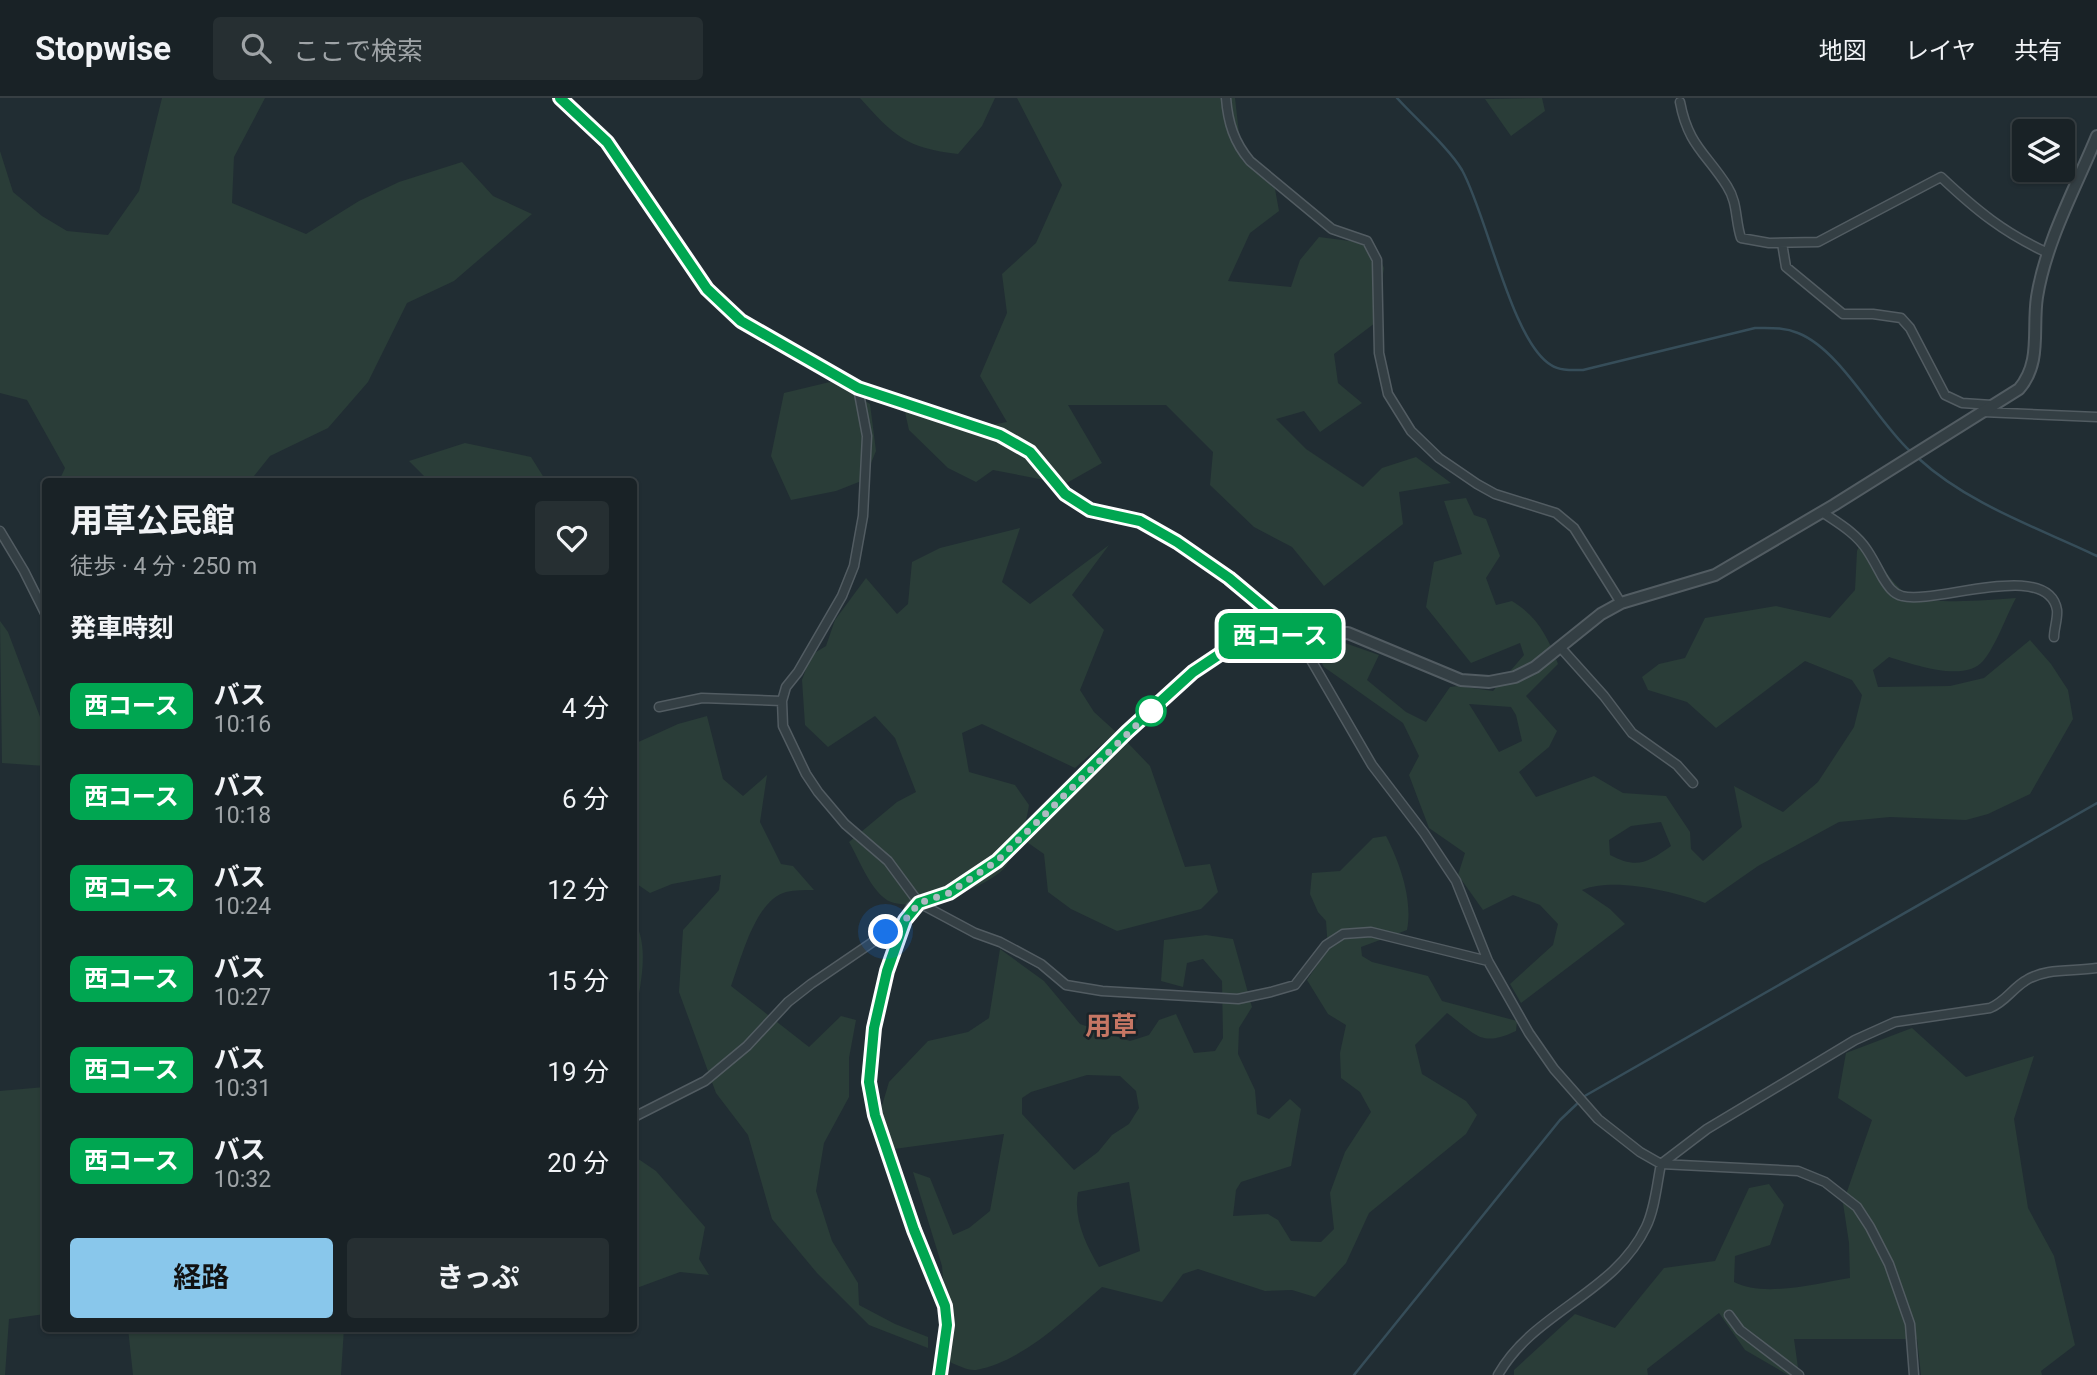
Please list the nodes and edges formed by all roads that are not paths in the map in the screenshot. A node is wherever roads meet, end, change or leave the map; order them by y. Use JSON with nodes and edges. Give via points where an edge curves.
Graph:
{"nodes":[{"id":1,"x":560,"y":98,"type":"edge"},
{"id":2,"x":1226,"y":98,"type":"edge"},
{"id":3,"x":1680,"y":102,"type":"dead end"},
{"id":4,"x":2097,"y":136,"type":"edge"},
{"id":5,"x":1782,"y":243,"type":"junction"},
{"id":6,"x":2048,"y":253,"type":"junction"},
{"id":7,"x":858,"y":388,"type":"junction"},
{"id":8,"x":1994,"y":405,"type":"junction"},
{"id":9,"x":1983,"y":412,"type":"junction"},
{"id":10,"x":2097,"y":417,"type":"edge"},
{"id":11,"x":1822,"y":512,"type":"junction"},
{"id":12,"x":0,"y":531,"type":"edge"},
{"id":13,"x":1621,"y":603,"type":"junction"},
{"id":14,"x":42,"y":607,"type":"edge"},
{"id":15,"x":1296,"y":634,"type":"junction"},
{"id":16,"x":2054,"y":637,"type":"dead end"},
{"id":17,"x":1560,"y":647,"type":"junction"},
{"id":18,"x":782,"y":701,"type":"junction"},
{"id":19,"x":659,"y":707,"type":"dead end"},
{"id":20,"x":1693,"y":783,"type":"dead end"},
{"id":21,"x":919,"y":903,"type":"junction"},
{"id":22,"x":905,"y":920,"type":"junction"},
{"id":23,"x":1488,"y":961,"type":"junction"},
{"id":24,"x":2097,"y":968,"type":"edge"},
{"id":25,"x":637,"y":1115,"type":"edge"},
{"id":26,"x":1661,"y":1164,"type":"junction"},
{"id":27,"x":1730,"y":1315,"type":"dead end"},
{"id":28,"x":940,"y":1375,"type":"edge"},
{"id":29,"x":1498,"y":1375,"type":"edge"},
{"id":30,"x":1799,"y":1375,"type":"edge"},
{"id":31,"x":1914,"y":1375,"type":"edge"}],
"edges":[{"from":1,"to":7,"type":"street","via":[[607,142],[722,305],[741,321]]},
{"from":2,"to":13,"type":"street","via":[[1230,129],[1250,161],[1332,229],[1367,241],[1377,260],[1379,353],[1388,394],[1411,431],[1439,458],[1477,484],[1556,513],[1574,528]]},
{"from":3,"to":5,"type":"street","via":[[1696,148],[1735,203],[1741,238]]},
{"from":4,"to":6,"type":"street"},
{"from":5,"to":6,"type":"street","via":[[1832,237],[1941,177],[1988,220]]},
{"from":5,"to":8,"type":"street","via":[[1786,267],[1843,314],[1900,318],[1917,339],[1945,395],[1962,403]]},
{"from":6,"to":8,"type":"street","via":[[2037,297],[2035,356],[2028,378]]},
{"from":7,"to":15,"type":"street","via":[[1000,435],[1030,452],[1065,494],[1090,510],[1140,521],[1177,542]]},
{"from":7,"to":18,"type":"street","via":[[867,436],[863,516],[854,566],[842,596]]},
{"from":8,"to":9,"type":"street"},
{"from":9,"to":10,"type":"street"},
{"from":9,"to":11,"type":"street"},
{"from":11,"to":13,"type":"street","via":[[1714,575]]},
{"from":11,"to":16,"type":"street","via":[[1854,534],[1892,591],[1904,597],[1941,596],[2014,583],[2037,587],[2057,610]]},
{"from":12,"to":14,"type":"street"},
{"from":13,"to":17,"type":"street"},
{"from":15,"to":17,"type":"street","via":[[1348,633],[1461,680],[1489,682],[1515,677]]},
{"from":15,"to":21,"type":"street","via":[[1252,640],[1226,650],[1193,672],[997,861],[949,893]]},
{"from":15,"to":23,"type":"street","via":[[1372,765],[1455,881]]},
{"from":17,"to":20,"type":"street","via":[[1632,733],[1677,765]]},
{"from":18,"to":19,"type":"street","via":[[702,698]]},
{"from":18,"to":21,"type":"street","via":[[783,726],[806,774],[845,824],[888,861]]},
{"from":21,"to":22,"type":"street"},
{"from":21,"to":23,"type":"street","via":[[1041,964],[1066,985],[1102,991],[1238,999],[1271,992],[1296,985],[1326,946],[1343,934],[1371,932]]},
{"from":22,"to":25,"type":"street","via":[[796,996],[705,1081]]},
{"from":22,"to":28,"type":"street","via":[[874,1028],[869,1082],[875,1115],[914,1230],[945,1306]]},
{"from":23,"to":26,"type":"street","via":[[1554,1069],[1598,1119]]},
{"from":24,"to":26,"type":"street","via":[[2041,973],[1990,1008],[1895,1022],[1707,1129]]},
{"from":26,"to":29,"type":"street","via":[[1647,1226],[1624,1262],[1523,1341]]},
{"from":26,"to":31,"type":"street","via":[[1798,1171],[1825,1182],[1857,1207],[1889,1264],[1910,1324]]},
{"from":27,"to":30,"type":"street","via":[[1740,1330]]}]}
